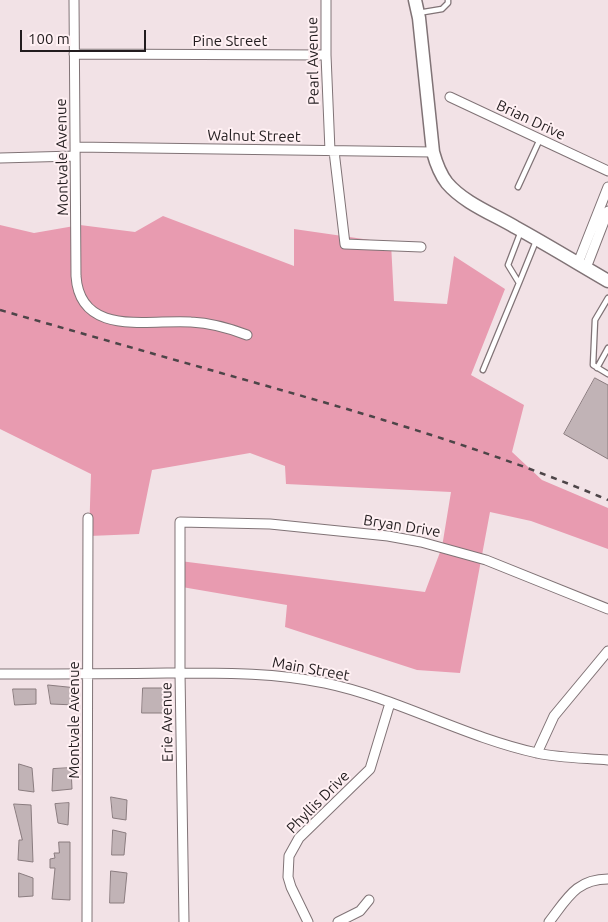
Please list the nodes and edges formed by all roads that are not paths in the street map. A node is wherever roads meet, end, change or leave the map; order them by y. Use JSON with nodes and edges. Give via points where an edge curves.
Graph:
{"nodes":[{"id":1,"x":74,"y":0,"type":"edge"},
{"id":2,"x":326,"y":0,"type":"edge"},
{"id":3,"x":415,"y":0,"type":"edge"},
{"id":4,"x":448,"y":0,"type":"edge"},
{"id":5,"x":418,"y":13,"type":"junction"},
{"id":6,"x":74,"y":54,"type":"junction"},
{"id":7,"x":326,"y":55,"type":"junction"},
{"id":8,"x":450,"y":98,"type":"dead end"},
{"id":9,"x":540,"y":139,"type":"junction"},
{"id":10,"x":332,"y":151,"type":"junction"},
{"id":11,"x":75,"y":152,"type":"junction"},
{"id":12,"x":433,"y":152,"type":"junction"},
{"id":13,"x":0,"y":158,"type":"edge"},
{"id":14,"x":605,"y":171,"type":"edge"},
{"id":15,"x":518,"y":187,"type":"dead end"},
{"id":16,"x":608,"y":187,"type":"edge"},
{"id":17,"x":608,"y":211,"type":"edge"},
{"id":18,"x":521,"y":230,"type":"junction"},
{"id":19,"x":605,"y":230,"type":"edge"},
{"id":20,"x":537,"y":239,"type":"junction"},
{"id":21,"x":421,"y":247,"type":"dead end"},
{"id":22,"x":582,"y":266,"type":"junction"},
{"id":23,"x":608,"y":281,"type":"edge"},
{"id":24,"x":519,"y":283,"type":"junction"},
{"id":25,"x":608,"y":298,"type":"edge"},
{"id":26,"x":606,"y":306,"type":"edge"},
{"id":27,"x":247,"y":335,"type":"dead end"},
{"id":28,"x":608,"y":348,"type":"edge"},
{"id":29,"x":597,"y":368,"type":"junction"},
{"id":30,"x":483,"y":370,"type":"dead end"},
{"id":31,"x":608,"y":374,"type":"edge"},
{"id":32,"x":88,"y":518,"type":"dead end"},
{"id":33,"x":180,"y":522,"type":"joint"},
{"id":34,"x":608,"y":609,"type":"edge"},
{"id":35,"x":608,"y":651,"type":"edge"},
{"id":36,"x":180,"y":673,"type":"junction"},
{"id":37,"x":0,"y":674,"type":"edge"},
{"id":38,"x":88,"y":674,"type":"junction"},
{"id":39,"x":390,"y":703,"type":"junction"},
{"id":40,"x":537,"y":753,"type":"junction"},
{"id":41,"x":608,"y":760,"type":"edge"},
{"id":42,"x":608,"y":879,"type":"edge"},
{"id":43,"x":369,"y":900,"type":"dead end"},
{"id":44,"x":87,"y":922,"type":"edge"},
{"id":45,"x":184,"y":922,"type":"edge"},
{"id":46,"x":308,"y":922,"type":"edge"},
{"id":47,"x":338,"y":922,"type":"edge"},
{"id":48,"x":549,"y":922,"type":"edge"}],
"edges":[{"from":1,"to":6,"type":"street","name":"Montvale Avenue"},
{"from":2,"to":7,"type":"street","name":"Pearl Avenue"},
{"from":3,"to":5,"type":"main road"},
{"from":4,"to":5,"type":"lane","via":[[442,9]]},
{"from":5,"to":12,"type":"main road"},
{"from":6,"to":7,"type":"street","name":"Pine Street"},
{"from":6,"to":11,"type":"street","name":"Montvale Avenue"},
{"from":7,"to":10,"type":"street","name":"Pearl Avenue"},
{"from":8,"to":9,"type":"street","name":"Brian Drive"},
{"from":9,"to":14,"type":"street","name":"Brian Drive"},
{"from":9,"to":15,"type":"lane"},
{"from":10,"to":11,"type":"street","name":"Walnut Street"},
{"from":10,"to":12,"type":"street","name":"Walnut Street"},
{"from":10,"to":21,"type":"street","name":"Pearl Avenue","via":[[344,244]]},
{"from":11,"to":13,"type":"street","name":"Walnut Street"},
{"from":11,"to":27,"type":"street","name":"Montvale Avenue","via":[[77,282],[81,296],[91,309],[112,320],[210,324]]},
{"from":12,"to":18,"type":"main road","via":[[442,175],[455,190]]},
{"from":16,"to":22,"type":"street"},
{"from":17,"to":19,"type":"street"},
{"from":18,"to":20,"type":"main road"},
{"from":18,"to":24,"type":"lane","via":[[508,265]]},
{"from":19,"to":22,"type":"street"},
{"from":20,"to":22,"type":"main road"},
{"from":20,"to":24,"type":"lane"},
{"from":22,"to":23,"type":"main road"},
{"from":24,"to":30,"type":"lane"},
{"from":25,"to":26,"type":"lane"},
{"from":26,"to":29,"type":"lane","via":[[595,320],[593,365]]},
{"from":28,"to":29,"type":"lane"},
{"from":29,"to":31,"type":"lane"},
{"from":32,"to":38,"type":"street","name":"Montvale Avenue"},
{"from":33,"to":34,"type":"street","name":"Bryan Drive","via":[[280,524],[421,542],[486,560]]},
{"from":33,"to":36,"type":"street","name":"Erie Avenue"},
{"from":35,"to":40,"type":"street","via":[[554,716]]},
{"from":36,"to":38,"type":"street","name":"Main Street"},
{"from":36,"to":39,"type":"street","name":"Main Street","via":[[288,676],[327,683]]},
{"from":36,"to":45,"type":"street","name":"Erie Avenue"},
{"from":37,"to":38,"type":"street","name":"Main Street"},
{"from":38,"to":44,"type":"street","name":"Montvale Avenue"},
{"from":39,"to":40,"type":"street","name":"Main Street"},
{"from":39,"to":46,"type":"street","name":"Phyllis Drive","via":[[370,769],[299,838],[290,856],[291,887]]},
{"from":40,"to":41,"type":"street","name":"Main Street"},
{"from":42,"to":48,"type":"street","via":[[592,880],[579,886]]},
{"from":43,"to":47,"type":"street","via":[[360,911]]}]}
